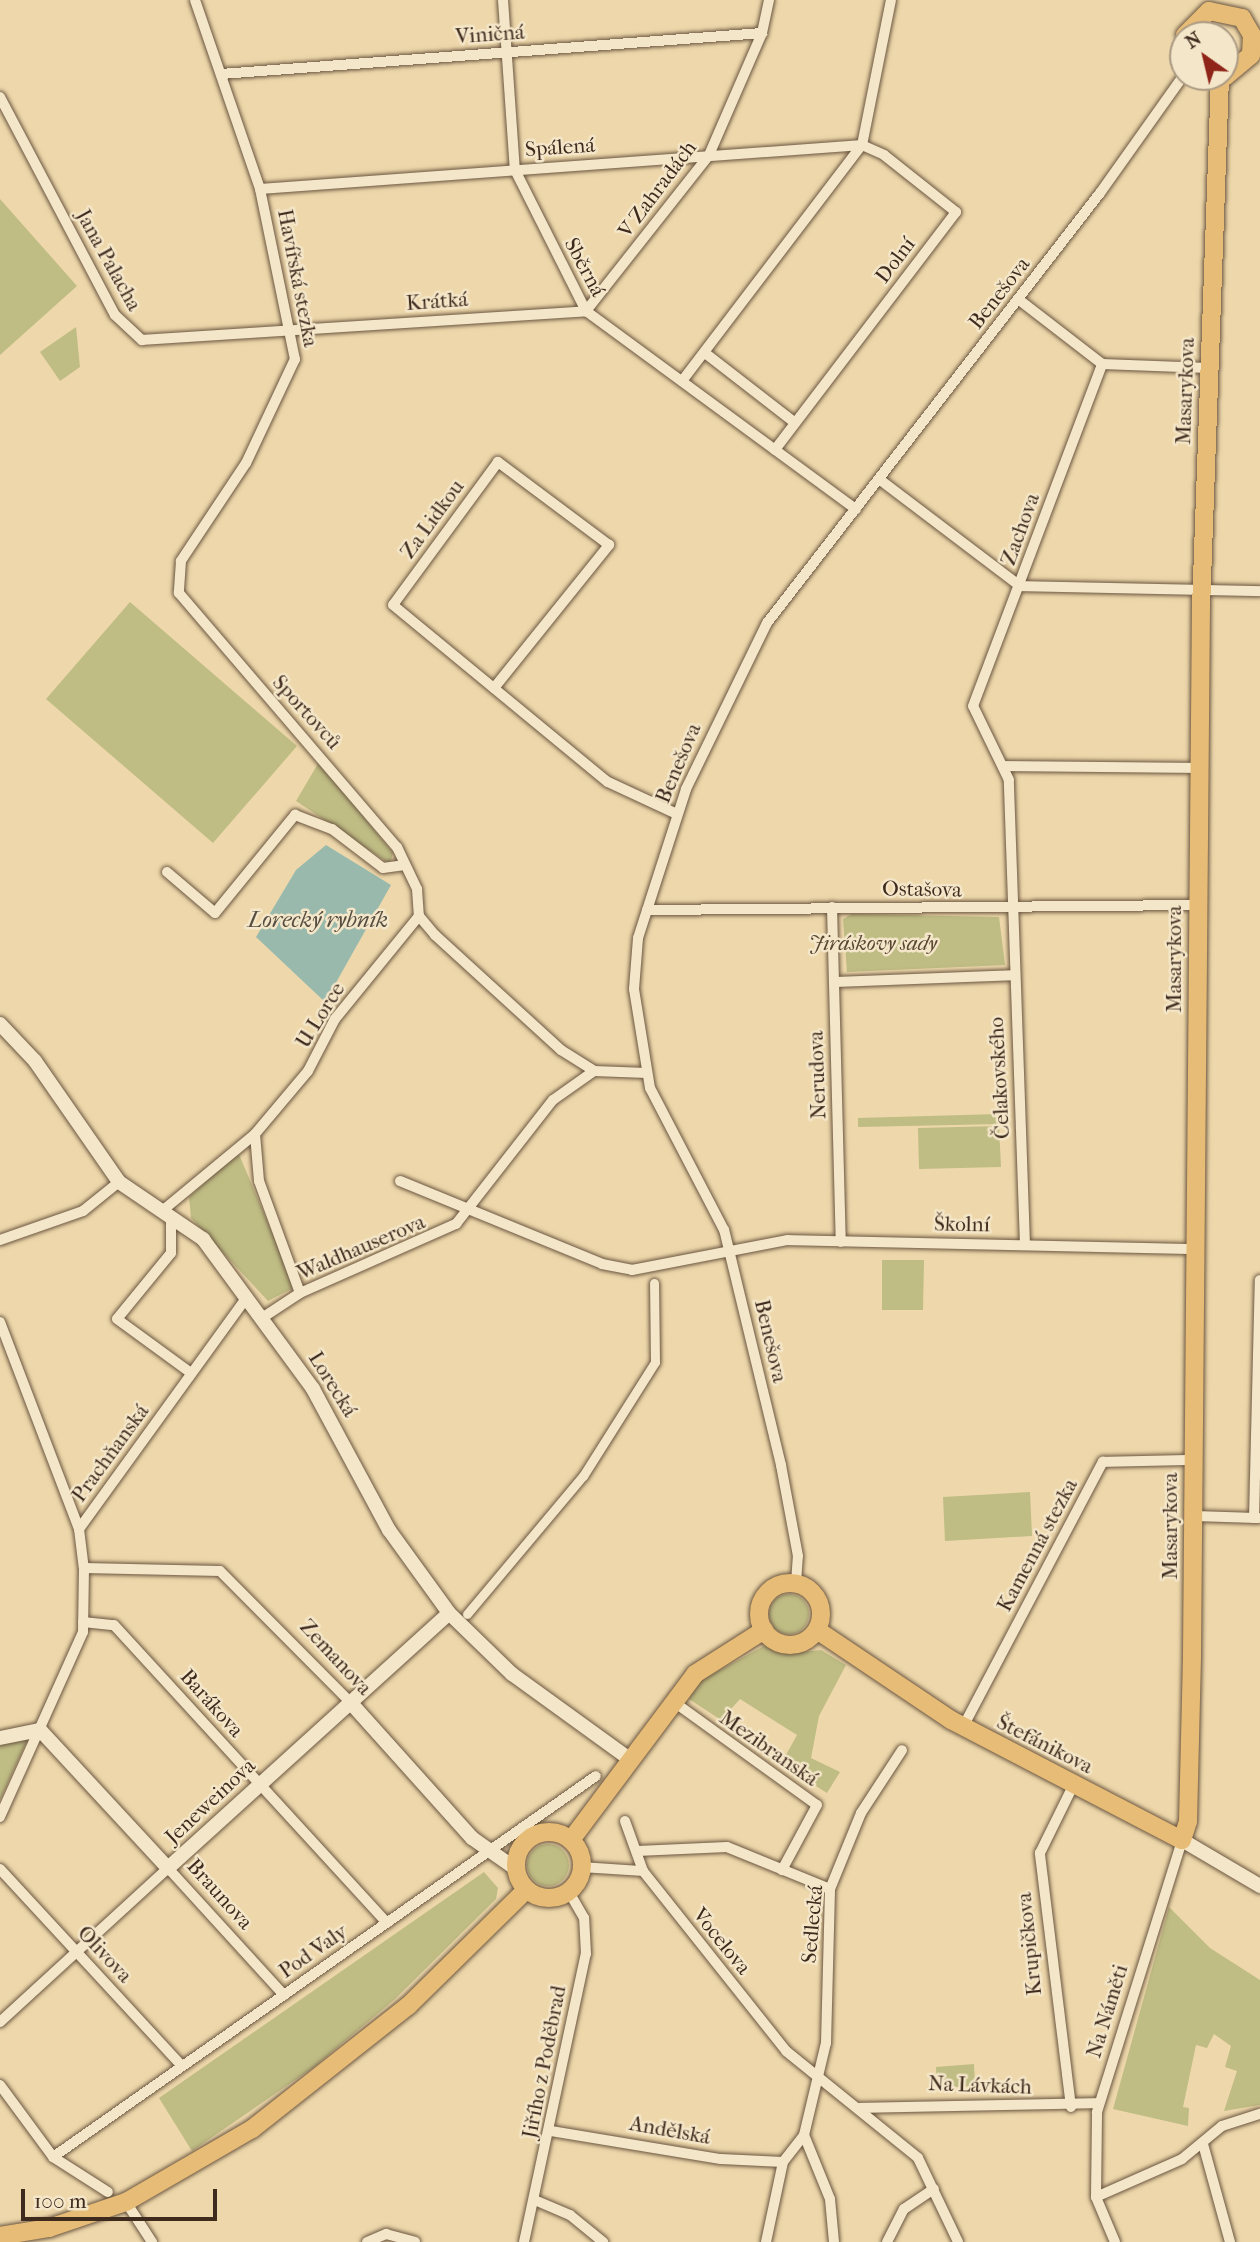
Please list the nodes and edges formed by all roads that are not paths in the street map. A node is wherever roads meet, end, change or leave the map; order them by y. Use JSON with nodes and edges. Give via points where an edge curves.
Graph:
{"nodes":[{"id":1,"x":195,"y":0,"type":"edge"},
{"id":2,"x":503,"y":0,"type":"edge"},
{"id":3,"x":769,"y":0,"type":"edge"},
{"id":4,"x":891,"y":0,"type":"edge"},
{"id":5,"x":1210,"y":5,"type":"edge"},
{"id":6,"x":1229,"y":6,"type":"edge"},
{"id":7,"x":1197,"y":21,"type":"edge"},
{"id":8,"x":762,"y":33,"type":"junction"},
{"id":9,"x":507,"y":52,"type":"junction"},
{"id":10,"x":1239,"y":68,"type":"edge"},
{"id":11,"x":221,"y":74,"type":"junction"},
{"id":12,"x":1172,"y":91,"type":"edge"},
{"id":13,"x":1222,"y":91,"type":"edge"},
{"id":14,"x":0,"y":97,"type":"edge"},
{"id":15,"x":863,"y":145,"type":"junction"},
{"id":16,"x":709,"y":155,"type":"junction"},
{"id":17,"x":515,"y":170,"type":"junction"},
{"id":18,"x":260,"y":189,"type":"junction"},
{"id":19,"x":1018,"y":299,"type":"junction"},
{"id":20,"x":586,"y":311,"type":"junction"},
{"id":21,"x":291,"y":332,"type":"junction"},
{"id":22,"x":705,"y":353,"type":"junction"},
{"id":23,"x":1101,"y":364,"type":"junction"},
{"id":24,"x":1208,"y":368,"type":"junction"},
{"id":25,"x":682,"y":381,"type":"junction"},
{"id":26,"x":794,"y":422,"type":"junction"},
{"id":27,"x":775,"y":450,"type":"junction"},
{"id":28,"x":879,"y":480,"type":"junction"},
{"id":29,"x":856,"y":509,"type":"junction"},
{"id":30,"x":617,"y":534,"type":"dead end"},
{"id":31,"x":609,"y":545,"type":"junction"},
{"id":32,"x":177,"y":586,"type":"joint"},
{"id":33,"x":1020,"y":586,"type":"junction"},
{"id":34,"x":1260,"y":591,"type":"edge"},
{"id":35,"x":1201,"y":592,"type":"junction"},
{"id":36,"x":494,"y":688,"type":"junction"},
{"id":37,"x":1004,"y":766,"type":"junction"},
{"id":38,"x":1199,"y":768,"type":"junction"},
{"id":39,"x":677,"y":814,"type":"junction"},
{"id":40,"x":405,"y":865,"type":"junction"},
{"id":41,"x":167,"y":872,"type":"dead end"},
{"id":42,"x":1197,"y":905,"type":"junction"},
{"id":43,"x":832,"y":907,"type":"junction"},
{"id":44,"x":1014,"y":909,"type":"junction"},
{"id":45,"x":646,"y":910,"type":"junction"},
{"id":46,"x":419,"y":916,"type":"junction"},
{"id":47,"x":1014,"y":975,"type":"junction"},
{"id":48,"x":834,"y":982,"type":"junction"},
{"id":49,"x":0,"y":1024,"type":"edge"},
{"id":50,"x":594,"y":1071,"type":"junction"},
{"id":51,"x":647,"y":1073,"type":"junction"},
{"id":52,"x":254,"y":1134,"type":"junction"},
{"id":53,"x":400,"y":1181,"type":"dead end"},
{"id":54,"x":118,"y":1182,"type":"junction"},
{"id":55,"x":472,"y":1208,"type":"junction"},
{"id":56,"x":167,"y":1213,"type":"junction"},
{"id":57,"x":0,"y":1240,"type":"edge"},
{"id":58,"x":841,"y":1242,"type":"junction"},
{"id":59,"x":1026,"y":1245,"type":"junction"},
{"id":60,"x":729,"y":1247,"type":"junction"},
{"id":61,"x":1195,"y":1249,"type":"junction"},
{"id":62,"x":1260,"y":1280,"type":"edge"},
{"id":63,"x":654,"y":1283,"type":"dead end"},
{"id":64,"x":300,"y":1293,"type":"junction"},
{"id":65,"x":247,"y":1297,"type":"junction"},
{"id":66,"x":262,"y":1318,"type":"junction"},
{"id":67,"x":0,"y":1322,"type":"edge"},
{"id":68,"x":3,"y":1347,"type":"edge"},
{"id":69,"x":191,"y":1373,"type":"junction"},
{"id":70,"x":1193,"y":1460,"type":"junction"},
{"id":71,"x":1192,"y":1516,"type":"junction"},
{"id":72,"x":1257,"y":1518,"type":"edge"},
{"id":73,"x":79,"y":1529,"type":"junction"},
{"id":74,"x":84,"y":1568,"type":"junction"},
{"id":75,"x":796,"y":1583,"type":"junction"},
{"id":76,"x":449,"y":1613,"type":"junction"},
{"id":77,"x":467,"y":1614,"type":"dead end"},
{"id":78,"x":83,"y":1622,"type":"junction"},
{"id":79,"x":764,"y":1630,"type":"junction"},
{"id":80,"x":817,"y":1630,"type":"junction"},
{"id":81,"x":350,"y":1702,"type":"junction"},
{"id":82,"x":674,"y":1702,"type":"junction"},
{"id":83,"x":963,"y":1727,"type":"junction"},
{"id":84,"x":40,"y":1730,"type":"junction"},
{"id":85,"x":0,"y":1738,"type":"edge"},
{"id":86,"x":902,"y":1750,"type":"dead end"},
{"id":87,"x":632,"y":1760,"type":"junction"},
{"id":88,"x":596,"y":1776,"type":"dead end"},
{"id":89,"x":260,"y":1784,"type":"junction"},
{"id":90,"x":1074,"y":1784,"type":"junction"},
{"id":91,"x":0,"y":1817,"type":"edge"},
{"id":92,"x":625,"y":1821,"type":"dead end"},
{"id":93,"x":571,"y":1840,"type":"junction"},
{"id":94,"x":1182,"y":1840,"type":"junction"},
{"id":95,"x":489,"y":1851,"type":"junction"},
{"id":96,"x":636,"y":1851,"type":"junction"},
{"id":97,"x":582,"y":1867,"type":"junction"},
{"id":98,"x":168,"y":1868,"type":"junction"},
{"id":99,"x":0,"y":1869,"type":"edge"},
{"id":100,"x":516,"y":1869,"type":"junction"},
{"id":101,"x":782,"y":1870,"type":"junction"},
{"id":102,"x":643,"y":1871,"type":"junction"},
{"id":103,"x":1260,"y":1886,"type":"edge"},
{"id":104,"x":830,"y":1889,"type":"junction"},
{"id":105,"x":526,"y":1890,"type":"junction"},
{"id":106,"x":569,"y":1892,"type":"junction"},
{"id":107,"x":387,"y":1923,"type":"junction"},
{"id":108,"x":78,"y":1952,"type":"junction"},
{"id":109,"x":284,"y":1994,"type":"junction"},
{"id":110,"x":0,"y":2022,"type":"edge"},
{"id":111,"x":181,"y":2065,"type":"junction"},
{"id":112,"x":816,"y":2075,"type":"junction"},
{"id":113,"x":0,"y":2085,"type":"edge"},
{"id":114,"x":1099,"y":2103,"type":"junction"},
{"id":115,"x":1071,"y":2107,"type":"junction"},
{"id":116,"x":860,"y":2108,"type":"junction"},
{"id":117,"x":1260,"y":2114,"type":"edge"},
{"id":118,"x":551,"y":2131,"type":"junction"},
{"id":119,"x":804,"y":2135,"type":"junction"},
{"id":120,"x":1203,"y":2144,"type":"junction"},
{"id":121,"x":53,"y":2157,"type":"junction"},
{"id":122,"x":783,"y":2161,"type":"junction"},
{"id":123,"x":934,"y":2189,"type":"junction"},
{"id":124,"x":108,"y":2192,"type":"dead end"},
{"id":125,"x":1096,"y":2197,"type":"junction"},
{"id":126,"x":537,"y":2201,"type":"junction"},
{"id":127,"x":126,"y":2202,"type":"junction"},
{"id":128,"x":0,"y":2236,"type":"edge"},
{"id":129,"x":152,"y":2242,"type":"edge"},
{"id":130,"x":367,"y":2242,"type":"edge"},
{"id":131,"x":415,"y":2242,"type":"edge"},
{"id":132,"x":524,"y":2242,"type":"edge"},
{"id":133,"x":603,"y":2242,"type":"edge"},
{"id":134,"x":766,"y":2242,"type":"edge"},
{"id":135,"x":834,"y":2242,"type":"edge"},
{"id":136,"x":887,"y":2242,"type":"edge"},
{"id":137,"x":958,"y":2242,"type":"edge"},
{"id":138,"x":1115,"y":2242,"type":"edge"},
{"id":139,"x":1230,"y":2242,"type":"edge"}],
"edges":[{"from":1,"to":11,"type":"street","name":"Havířská stezka"},
{"from":2,"to":9,"type":"street","name":"Sběrná"},
{"from":3,"to":8,"type":"street","name":"V Zahradách"},
{"from":4,"to":15,"type":"street"},
{"from":5,"to":6,"type":"main road"},
{"from":5,"to":7,"type":"main road"},
{"from":6,"to":10,"type":"main road","via":[[1248,26],[1253,45],[1247,64]]},
{"from":8,"to":9,"type":"street","name":"Viničná"},
{"from":8,"to":16,"type":"street","name":"V Zahradách"},
{"from":9,"to":11,"type":"street","name":"Viničná"},
{"from":9,"to":17,"type":"street","name":"Sběrná"},
{"from":11,"to":18,"type":"street","name":"Havířská stezka"},
{"from":12,"to":19,"type":"street","name":"Benešova"},
{"from":13,"to":24,"type":"main road","name":"Masarykova"},
{"from":14,"to":21,"type":"street","name":"Jana Palacha","via":[[115,315],[133,336],[151,342]]},
{"from":15,"to":16,"type":"street","name":"Spálená"},
{"from":15,"to":22,"type":"street"},
{"from":15,"to":26,"type":"street","name":"Dolní","via":[[956,212]]},
{"from":16,"to":17,"type":"street","name":"Spálená"},
{"from":16,"to":20,"type":"street","name":"V Zahradách"},
{"from":17,"to":18,"type":"street","name":"Spálená"},
{"from":17,"to":20,"type":"street","name":"Sběrná"},
{"from":18,"to":21,"type":"street","name":"Havířská stezka"},
{"from":19,"to":23,"type":"street"},
{"from":19,"to":28,"type":"street","name":"Benešova"},
{"from":20,"to":21,"type":"street","name":"Krátká"},
{"from":20,"to":25,"type":"street","name":"Sběrná"},
{"from":21,"to":32,"type":"street","name":"Havířská stezka","via":[[291,377],[246,463],[181,561]]},
{"from":22,"to":25,"type":"street"},
{"from":22,"to":26,"type":"street"},
{"from":23,"to":24,"type":"street"},
{"from":23,"to":33,"type":"street","name":"Zachova"},
{"from":24,"to":35,"type":"main road","name":"Masarykova"},
{"from":25,"to":27,"type":"street","name":"Sběrná"},
{"from":26,"to":27,"type":"street","name":"Dolní"},
{"from":27,"to":29,"type":"street","name":"Sběrná"},
{"from":28,"to":29,"type":"street","name":"Benešova"},
{"from":28,"to":33,"type":"street"},
{"from":29,"to":39,"type":"street","name":"Benešova","via":[[761,632]]},
{"from":30,"to":31,"type":"street"},
{"from":31,"to":36,"type":"street"},
{"from":31,"to":36,"type":"street","name":"Za Lidkou","via":[[498,461],[393,605]]},
{"from":32,"to":40,"type":"street","name":"Sportovců","via":[[375,820]]},
{"from":33,"to":35,"type":"street"},
{"from":33,"to":37,"type":"street","name":"Zachova","via":[[973,706]]},
{"from":34,"to":35,"type":"street"},
{"from":35,"to":38,"type":"main road","name":"Masarykova"},
{"from":36,"to":39,"type":"street","name":"Za Lidkou","via":[[614,786]]},
{"from":37,"to":38,"type":"street"},
{"from":37,"to":44,"type":"street","name":"Čelakovského"},
{"from":38,"to":42,"type":"main road","name":"Masarykova"},
{"from":39,"to":45,"type":"street","name":"Benešova"},
{"from":40,"to":41,"type":"street","via":[[383,868],[332,829],[295,815],[215,913]]},
{"from":40,"to":46,"type":"street","name":"Sportovců"},
{"from":42,"to":44,"type":"street","name":"Ostašova"},
{"from":42,"to":61,"type":"main road","name":"Masarykova"},
{"from":43,"to":44,"type":"street","name":"Ostašova"},
{"from":43,"to":45,"type":"street","name":"Ostašova"},
{"from":43,"to":48,"type":"street","name":"Nerudova"},
{"from":44,"to":47,"type":"street","name":"Čelakovského"},
{"from":45,"to":51,"type":"street","name":"Benešova","via":[[635,989]]},
{"from":46,"to":50,"type":"street","via":[[561,1050]]},
{"from":46,"to":52,"type":"street","name":"U Lorce","via":[[335,1019],[308,1071]]},
{"from":47,"to":48,"type":"street"},
{"from":47,"to":59,"type":"street","name":"Čelakovského"},
{"from":48,"to":58,"type":"street","name":"Nerudova"},
{"from":49,"to":54,"type":"street","name":"Lorecká","via":[[35,1061]]},
{"from":50,"to":51,"type":"street"},
{"from":50,"to":55,"type":"street","name":"Waldhauserova","via":[[553,1100]]},
{"from":51,"to":60,"type":"street","name":"Benešova"},
{"from":52,"to":56,"type":"street","name":"U Lorce"},
{"from":52,"to":64,"type":"street","via":[[259,1181]]},
{"from":53,"to":55,"type":"street","name":"Waldhauserova"},
{"from":54,"to":56,"type":"street","name":"Lorecká"},
{"from":54,"to":57,"type":"street","via":[[83,1211]]},
{"from":55,"to":60,"type":"street","name":"Waldhauserova","via":[[602,1264],[632,1270]]},
{"from":55,"to":64,"type":"street","name":"Waldhauserova","via":[[443,1233]]},
{"from":56,"to":65,"type":"street","name":"Lorecká","via":[[203,1239]]},
{"from":56,"to":69,"type":"street","via":[[171,1253],[117,1319]]},
{"from":58,"to":59,"type":"street","name":"Školní"},
{"from":58,"to":60,"type":"street","name":"Školní"},
{"from":59,"to":61,"type":"street","name":"Školní"},
{"from":60,"to":75,"type":"street","name":"Benešova","via":[[781,1465],[798,1556]]},
{"from":61,"to":70,"type":"main road","name":"Masarykova"},
{"from":62,"to":72,"type":"street"},
{"from":63,"to":77,"type":"street","via":[[655,1362],[583,1476]]},
{"from":64,"to":66,"type":"street","name":"Waldhauserova"},
{"from":65,"to":66,"type":"street","name":"Lorecká"},
{"from":65,"to":69,"type":"street","name":"Prachňanská"},
{"from":66,"to":76,"type":"street","name":"Lorecká","via":[[313,1389],[388,1530]]},
{"from":67,"to":68,"type":"street"},
{"from":68,"to":73,"type":"street"},
{"from":69,"to":73,"type":"street","name":"Prachňanská"},
{"from":70,"to":71,"type":"main road","name":"Masarykova"},
{"from":70,"to":83,"type":"street","name":"Kamenná stezka","via":[[1103,1462]]},
{"from":71,"to":72,"type":"street"},
{"from":71,"to":94,"type":"main road","name":"Masarykova","via":[[1188,1811]]},
{"from":73,"to":74,"type":"street","name":"Prachňanská"},
{"from":74,"to":78,"type":"street","name":"Prachňanská"},
{"from":74,"to":81,"type":"street","name":"Zemanova","via":[[220,1571]]},
{"from":75,"to":79,"type":"main road","via":[[779,1585],[762,1599]]},
{"from":75,"to":80,"type":"main road","via":[[820,1605]]},
{"from":76,"to":81,"type":"street","name":"Jeneweinova"},
{"from":76,"to":87,"type":"street","name":"Lorecká","via":[[512,1674]]},
{"from":78,"to":84,"type":"street","name":"Prachňanská"},
{"from":78,"to":89,"type":"street","name":"Barákova","via":[[114,1625]]},
{"from":79,"to":80,"type":"main road","via":[[789,1645]]},
{"from":79,"to":82,"type":"main road","via":[[702,1668]]},
{"from":80,"to":83,"type":"main road","name":"Štefánikova"},
{"from":81,"to":89,"type":"street","name":"Jeneweinova"},
{"from":81,"to":95,"type":"street","name":"Zemanova"},
{"from":82,"to":87,"type":"main road"},
{"from":82,"to":101,"type":"street","name":"Mezibranská","via":[[817,1805]]},
{"from":83,"to":90,"type":"main road","name":"Štefánikova"},
{"from":84,"to":85,"type":"street"},
{"from":84,"to":91,"type":"street","name":"Prachňanská"},
{"from":84,"to":98,"type":"street","name":"Braunova"},
{"from":86,"to":104,"type":"street","name":"Sedlecká","via":[[861,1813]]},
{"from":87,"to":93,"type":"main road"},
{"from":88,"to":95,"type":"street","name":"Pod Valy"},
{"from":89,"to":98,"type":"street","name":"Jeneweinova"},
{"from":89,"to":107,"type":"street","name":"Barákova"},
{"from":90,"to":94,"type":"main road","name":"Štefánikova"},
{"from":90,"to":115,"type":"street","name":"Krupičkova","via":[[1040,1853]]},
{"from":92,"to":96,"type":"street"},
{"from":93,"to":97,"type":"main road"},
{"from":93,"to":100,"type":"main road","via":[[553,1832],[533,1836],[519,1850]]},
{"from":94,"to":103,"type":"street","name":"Štefánikova"},
{"from":94,"to":114,"type":"street","name":"Na Náměti"},
{"from":95,"to":100,"type":"street","name":"Zemanova"},
{"from":95,"to":107,"type":"street","name":"Pod Valy"},
{"from":96,"to":101,"type":"street","via":[[727,1847]]},
{"from":96,"to":102,"type":"street"},
{"from":97,"to":102,"type":"street"},
{"from":97,"to":106,"type":"main road"},
{"from":98,"to":108,"type":"street","name":"Jeneweinova"},
{"from":98,"to":109,"type":"street","name":"Braunova"},
{"from":99,"to":108,"type":"street","name":"Olivova"},
{"from":100,"to":105,"type":"main road"},
{"from":101,"to":104,"type":"street"},
{"from":102,"to":112,"type":"street","name":"Vocelova","via":[[786,2051]]},
{"from":104,"to":112,"type":"street","name":"Sedlecká","via":[[826,2043]]},
{"from":105,"to":106,"type":"main road","via":[[547,1899]]},
{"from":105,"to":127,"type":"main road","via":[[408,2006],[309,2089],[209,2156]]},
{"from":106,"to":118,"type":"street","name":"Jiřího z Poděbrad","via":[[584,1918],[586,1944]]},
{"from":107,"to":109,"type":"street","name":"Pod Valy"},
{"from":108,"to":110,"type":"street","name":"Jeneweinova"},
{"from":108,"to":111,"type":"street","name":"Olivova"},
{"from":109,"to":111,"type":"street","name":"Pod Valy"},
{"from":111,"to":121,"type":"street","name":"Pod Valy"},
{"from":112,"to":116,"type":"street","name":"Vocelova"},
{"from":112,"to":119,"type":"street","name":"Sedlecká"},
{"from":113,"to":121,"type":"street"},
{"from":114,"to":115,"type":"street","name":"Na Lávkách"},
{"from":114,"to":125,"type":"street","name":"Na Náměti"},
{"from":115,"to":116,"type":"street","name":"Na Lávkách","via":[[928,2102]]},
{"from":116,"to":123,"type":"street","name":"Vocelova","via":[[918,2158]]},
{"from":117,"to":120,"type":"street","via":[[1222,2126]]},
{"from":118,"to":122,"type":"street","name":"Andělská","via":[[721,2159]]},
{"from":118,"to":126,"type":"street","name":"Jiřího z Poděbrad"},
{"from":119,"to":122,"type":"street"},
{"from":119,"to":135,"type":"street","via":[[830,2199]]},
{"from":120,"to":125,"type":"street"},
{"from":120,"to":139,"type":"street"},
{"from":121,"to":124,"type":"street"},
{"from":122,"to":134,"type":"street"},
{"from":123,"to":136,"type":"street","via":[[904,2209]]},
{"from":123,"to":137,"type":"street","name":"Vocelova"},
{"from":125,"to":138,"type":"street","name":"Na Náměti"},
{"from":126,"to":132,"type":"street","name":"Jiřího z Poděbrad"},
{"from":126,"to":133,"type":"street","via":[[570,2215]]},
{"from":127,"to":128,"type":"main road","via":[[50,2228]]},
{"from":127,"to":129,"type":"street"},
{"from":130,"to":131,"type":"street","via":[[386,2234]]}]}
